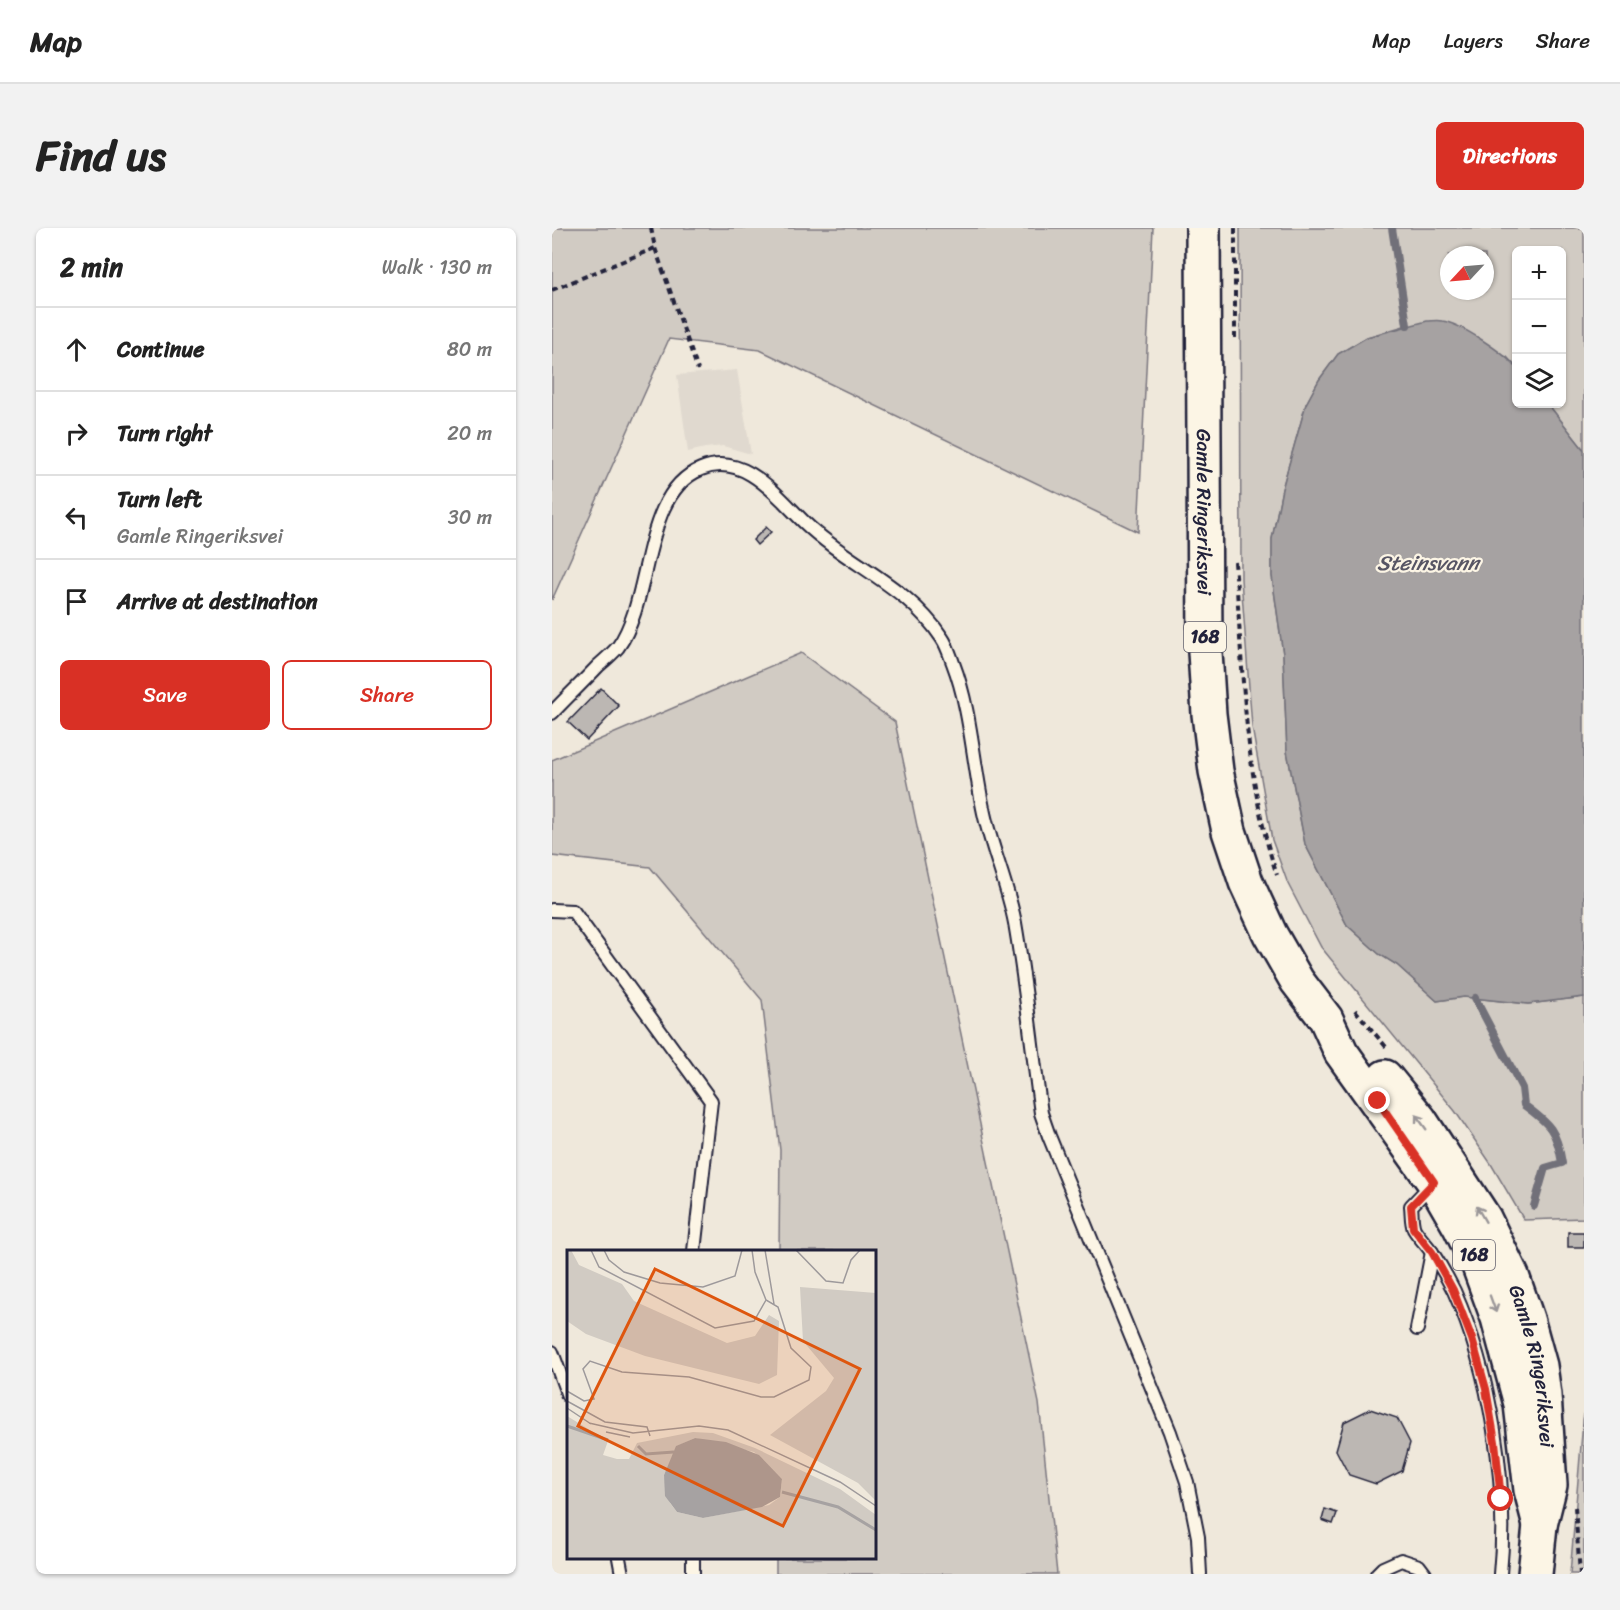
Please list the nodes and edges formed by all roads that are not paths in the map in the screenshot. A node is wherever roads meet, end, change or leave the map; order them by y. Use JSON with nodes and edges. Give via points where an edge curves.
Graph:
{"nodes":[{"id":1,"x":1203,"y":228,"type":"edge"},
{"id":2,"x":552,"y":712,"type":"edge"},
{"id":3,"x":552,"y":910,"type":"edge"},
{"id":4,"x":1444,"y":1176,"type":"junction"},
{"id":5,"x":694,"y":1250,"type":"edge"},
{"id":6,"x":1432,"y":1252,"type":"junction"},
{"id":7,"x":1417,"y":1329,"type":"dead end"},
{"id":8,"x":552,"y":1352,"type":"edge"},
{"id":9,"x":567,"y":1393,"type":"edge"},
{"id":10,"x":620,"y":1559,"type":"edge"},
{"id":11,"x":622,"y":1574,"type":"edge"},
{"id":12,"x":1200,"y":1574,"type":"edge"},
{"id":13,"x":1377,"y":1574,"type":"edge"},
{"id":14,"x":1425,"y":1574,"type":"edge"},
{"id":15,"x":1500,"y":1574,"type":"edge"},
{"id":16,"x":1534,"y":1574,"type":"edge"}],
"edges":[{"from":1,"to":4,"type":"main road","name":"Gamle Ringeriksvei","number":"168","via":[[1205,652],[1216,771],[1229,831],[1245,882],[1297,981],[1337,1011],[1351,1039],[1420,1120]]},
{"from":2,"to":12,"type":"lane","via":[[618,646],[632,620],[672,490],[703,468],[742,468],[758,477],[821,538],[890,584],[922,611],[944,640],[960,682],[984,814],[1014,922],[1041,1113],[1170,1432],[1187,1482],[1198,1536]]},
{"from":3,"to":5,"type":"lane","via":[[573,912],[711,1101]]},
{"from":4,"to":6,"type":"lane","via":[[1411,1206],[1413,1228]]},
{"from":4,"to":16,"type":"main road","name":"Gamle Ringeriksvei","number":"168","via":[[1484,1218],[1512,1276],[1540,1366],[1550,1485]]},
{"from":6,"to":7,"type":"lane"},
{"from":6,"to":15,"type":"lane","via":[[1453,1290],[1486,1389],[1501,1499]]},
{"from":8,"to":9,"type":"lane"},
{"from":10,"to":11,"type":"lane"},
{"from":13,"to":14,"type":"lane","via":[[1401,1560],[1419,1566]]}]}
